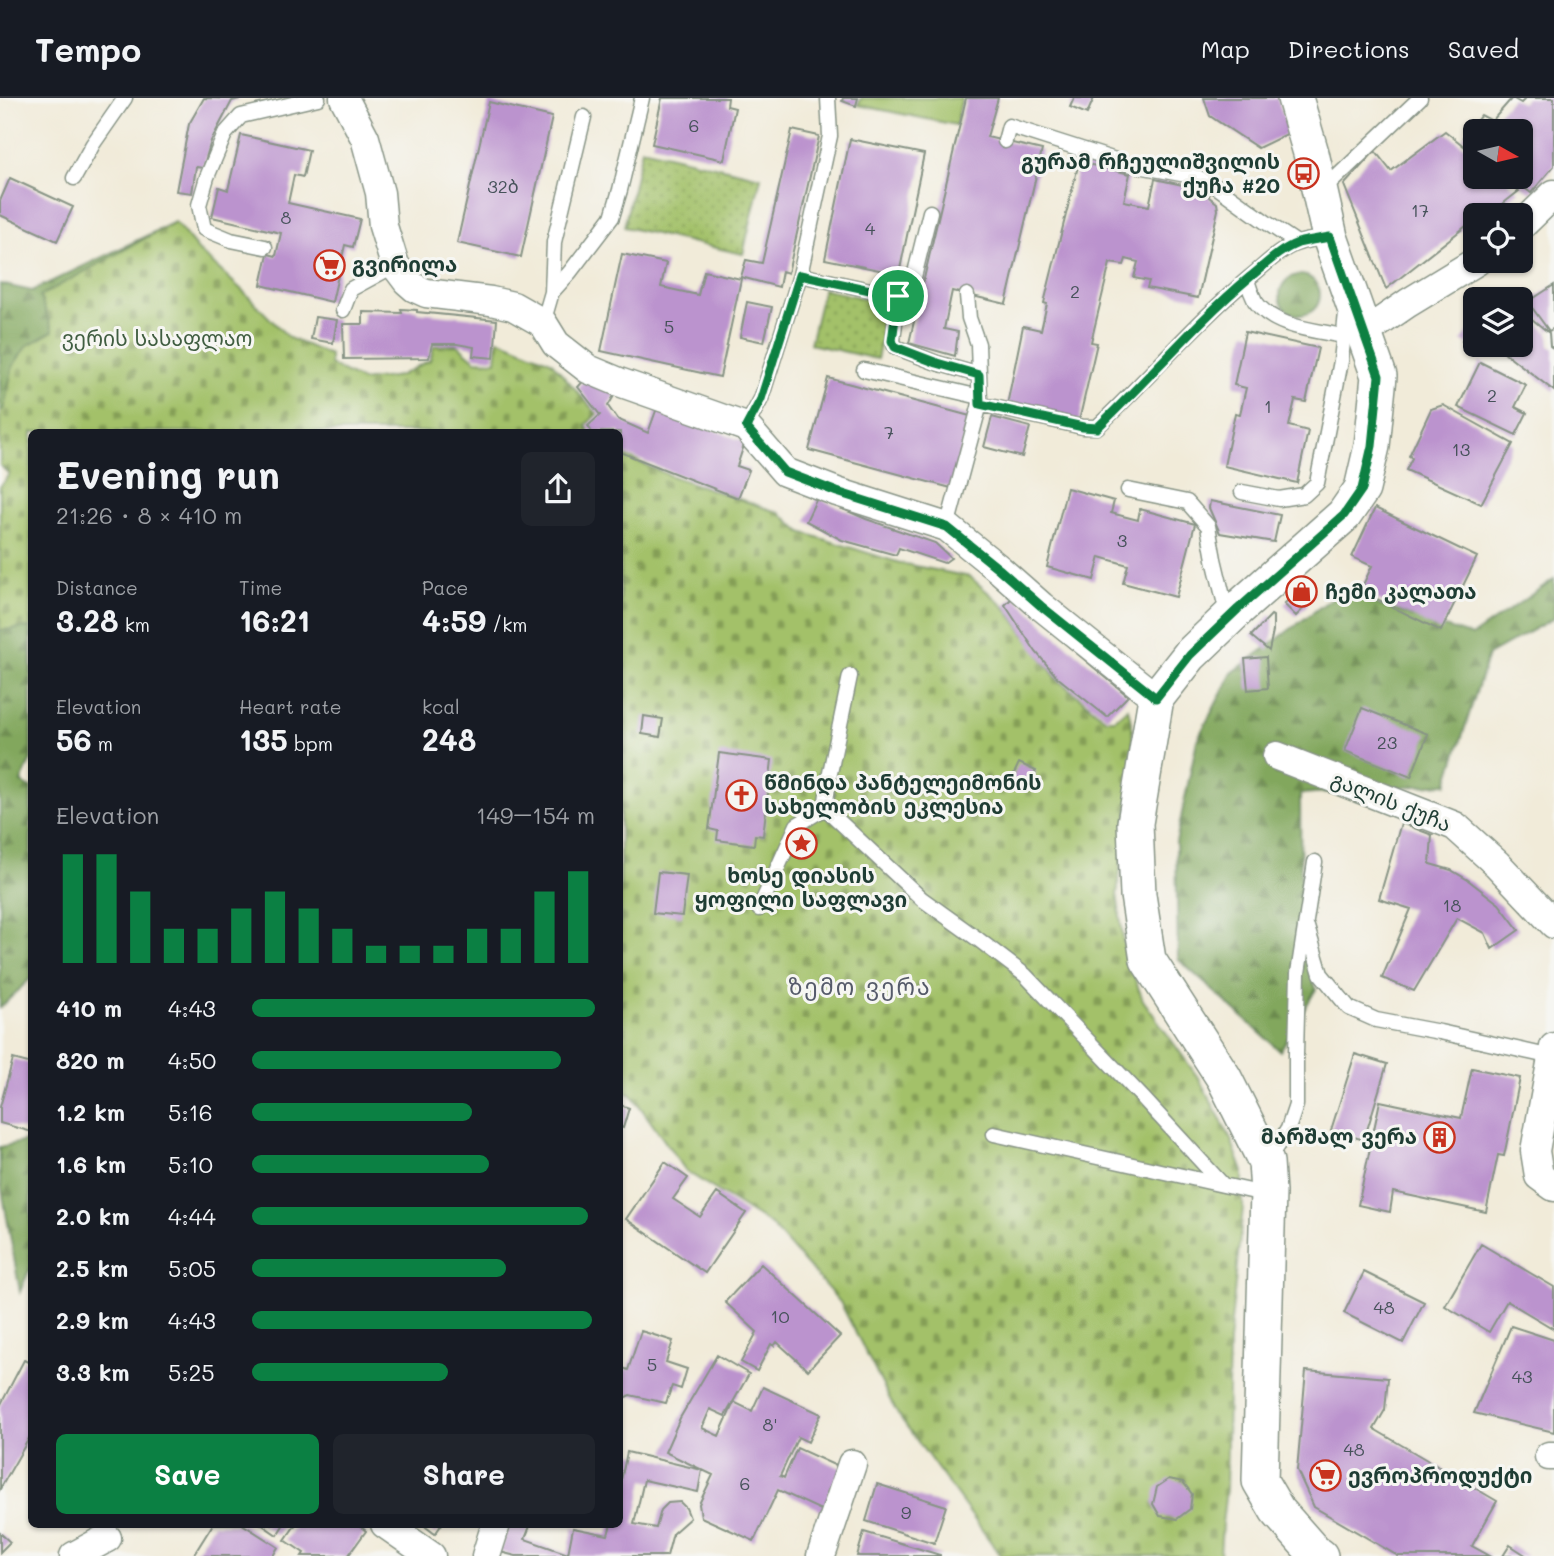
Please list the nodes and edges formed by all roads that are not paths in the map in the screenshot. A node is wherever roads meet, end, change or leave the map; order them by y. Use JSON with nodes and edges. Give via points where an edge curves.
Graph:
{"nodes":[{"id":1,"x":125,"y":98,"type":"edge"},
{"id":2,"x":318,"y":98,"type":"edge"},
{"id":3,"x":344,"y":98,"type":"edge"},
{"id":4,"x":642,"y":98,"type":"edge"},
{"id":5,"x":826,"y":98,"type":"edge"},
{"id":6,"x":1420,"y":98,"type":"edge"},
{"id":7,"x":1300,"y":105,"type":"edge"},
{"id":8,"x":584,"y":117,"type":"dead end"},
{"id":9,"x":1005,"y":141,"type":"dead end"},
{"id":10,"x":74,"y":178,"type":"dead end"},
{"id":11,"x":1320,"y":193,"type":"junction"},
{"id":12,"x":1554,"y":194,"type":"edge"},
{"id":13,"x":930,"y":212,"type":"dead end"},
{"id":14,"x":1533,"y":214,"type":"edge"},
{"id":15,"x":1314,"y":240,"type":"junction"},
{"id":16,"x":265,"y":247,"type":"dead end"},
{"id":17,"x":395,"y":265,"type":"junction"},
{"id":18,"x":1463,"y":270,"type":"edge"},
{"id":19,"x":800,"y":275,"type":"junction"},
{"id":20,"x":1247,"y":280,"type":"junction"},
{"id":21,"x":552,"y":292,"type":"junction"},
{"id":22,"x":967,"y":295,"type":"dead end"},
{"id":23,"x":898,"y":296,"type":"junction"},
{"id":24,"x":343,"y":310,"type":"dead end"},
{"id":25,"x":543,"y":323,"type":"junction"},
{"id":26,"x":1354,"y":335,"type":"junction"},
{"id":27,"x":864,"y":370,"type":"dead end"},
{"id":28,"x":979,"y":375,"type":"junction"},
{"id":29,"x":980,"y":401,"type":"junction"},
{"id":30,"x":746,"y":427,"type":"junction"},
{"id":31,"x":1128,"y":490,"type":"dead end"},
{"id":32,"x":1241,"y":492,"type":"dead end"},
{"id":33,"x":947,"y":527,"type":"junction"},
{"id":34,"x":1228,"y":618,"type":"junction"},
{"id":35,"x":849,"y":677,"type":"dead end"},
{"id":36,"x":1156,"y":698,"type":"junction"},
{"id":37,"x":1277,"y":756,"type":"dead end"},
{"id":38,"x":825,"y":808,"type":"junction"},
{"id":39,"x":1315,"y":862,"type":"dead end"},
{"id":40,"x":759,"y":909,"type":"dead end"},
{"id":41,"x":1306,"y":923,"type":"junction"},
{"id":42,"x":1554,"y":924,"type":"edge"},
{"id":43,"x":1553,"y":1052,"type":"edge"},
{"id":44,"x":994,"y":1134,"type":"dead end"},
{"id":45,"x":1267,"y":1177,"type":"junction"},
{"id":46,"x":1223,"y":1185,"type":"junction"},
{"id":47,"x":1554,"y":1187,"type":"edge"},
{"id":48,"x":852,"y":1464,"type":"dead end"},
{"id":49,"x":391,"y":1528,"type":"edge"},
{"id":50,"x":495,"y":1528,"type":"edge"},
{"id":51,"x":107,"y":1538,"type":"dead end"},
{"id":52,"x":74,"y":1556,"type":"edge"},
{"id":53,"x":431,"y":1556,"type":"edge"},
{"id":54,"x":486,"y":1556,"type":"edge"},
{"id":55,"x":821,"y":1556,"type":"edge"},
{"id":56,"x":1320,"y":1556,"type":"edge"}],
"edges":[{"from":1,"to":10,"type":"lane"},
{"from":2,"to":16,"type":"lane","via":[[241,117],[225,134],[207,177],[199,205],[204,229]]},
{"from":3,"to":17,"type":"street","via":[[365,138]]},
{"from":4,"to":21,"type":"lane","via":[[612,217]]},
{"from":5,"to":19,"type":"lane","via":[[830,136]]},
{"from":6,"to":11,"type":"lane"},
{"from":7,"to":11,"type":"street"},
{"from":8,"to":21,"type":"lane","via":[[554,242]]},
{"from":9,"to":15,"type":"lane","via":[[1009,126],[1128,164],[1197,177],[1267,223]]},
{"from":11,"to":15,"type":"street"},
{"from":12,"to":14,"type":"street"},
{"from":13,"to":23,"type":"lane","via":[[912,285]]},
{"from":15,"to":20,"type":"lane","via":[[1278,254]]},
{"from":15,"to":26,"type":"street","via":[[1349,291]]},
{"from":17,"to":24,"type":"lane","via":[[351,289]]},
{"from":17,"to":25,"type":"street","via":[[407,281],[426,293],[513,306]]},
{"from":18,"to":26,"type":"street"},
{"from":19,"to":23,"type":"lane"},
{"from":19,"to":30,"type":"lane","via":[[761,399]]},
{"from":20,"to":26,"type":"lane","via":[[1256,302],[1269,315],[1290,325]]},
{"from":20,"to":29,"type":"lane","via":[[1097,428]]},
{"from":21,"to":25,"type":"lane"},
{"from":22,"to":28,"type":"lane","via":[[978,344]]},
{"from":23,"to":28,"type":"lane","via":[[895,347]]},
{"from":25,"to":30,"type":"street","via":[[556,344],[588,369]]},
{"from":26,"to":32,"type":"lane","via":[[1340,361],[1317,483],[1304,495],[1279,499]]},
{"from":26,"to":34,"type":"street","via":[[1379,376],[1362,489],[1344,515]]},
{"from":27,"to":29,"type":"lane"},
{"from":28,"to":29,"type":"lane"},
{"from":29,"to":33,"type":"lane"},
{"from":30,"to":33,"type":"street","via":[[785,472]]},
{"from":31,"to":34,"type":"lane","via":[[1187,502],[1208,526]]},
{"from":33,"to":36,"type":"street"},
{"from":34,"to":36,"type":"street"},
{"from":35,"to":38,"type":"lane"},
{"from":36,"to":45,"type":"street","via":[[1135,823],[1138,895],[1149,960],[1223,1078]]},
{"from":37,"to":42,"type":"street","name":"გალის ქუჩა","via":[[1455,826]]},
{"from":38,"to":40,"type":"lane","via":[[797,825]]},
{"from":38,"to":46,"type":"lane","via":[[922,900],[1025,975]]},
{"from":39,"to":41,"type":"lane"},
{"from":41,"to":43,"type":"lane","via":[[1321,974],[1349,1008],[1376,1020]]},
{"from":41,"to":45,"type":"lane","via":[[1298,973],[1296,1105]]},
{"from":43,"to":47,"type":"street","via":[[1535,1151],[1539,1176]]},
{"from":44,"to":46,"type":"lane"},
{"from":45,"to":46,"type":"lane","via":[[1255,1192]]},
{"from":45,"to":56,"type":"street","via":[[1260,1481],[1277,1510]]},
{"from":48,"to":55,"type":"street"},
{"from":49,"to":53,"type":"street"},
{"from":50,"to":54,"type":"street"},
{"from":51,"to":52,"type":"street"}]}
